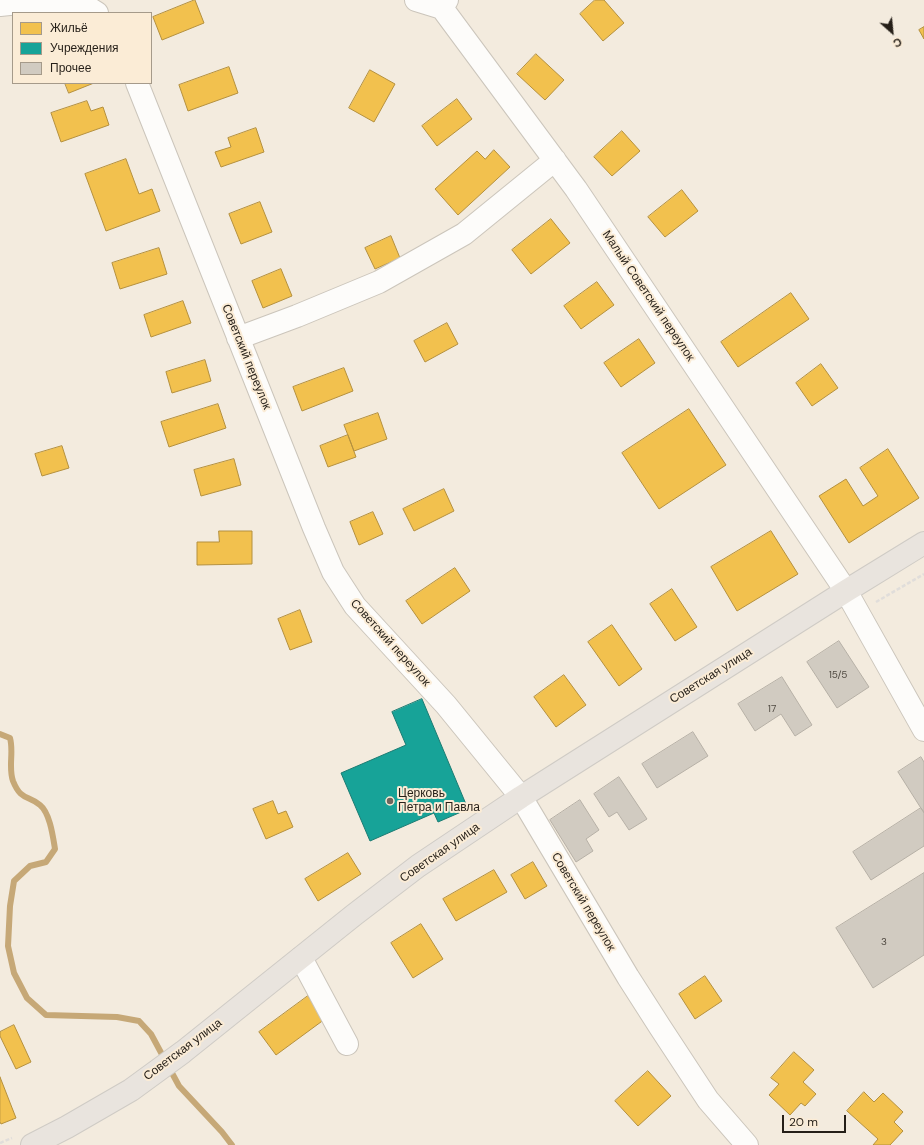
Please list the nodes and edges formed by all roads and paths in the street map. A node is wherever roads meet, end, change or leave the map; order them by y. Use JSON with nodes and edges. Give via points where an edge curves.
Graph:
{"nodes":[{"id":1,"x":416,"y":0,"type":"edge"},
{"id":2,"x":444,"y":4,"type":"edge"},
{"id":3,"x":0,"y":5,"type":"edge"},
{"id":4,"x":96,"y":7,"type":"edge"},
{"id":5,"x":137,"y":84,"type":"edge"},
{"id":6,"x":555,"y":160,"type":"junction"},
{"id":7,"x":238,"y":338,"type":"junction"},
{"id":8,"x":924,"y":542,"type":"edge"},
{"id":9,"x":924,"y":574,"type":"edge"},
{"id":10,"x":846,"y":591,"type":"junction"},
{"id":11,"x":858,"y":613,"type":"junction"},
{"id":12,"x":924,"y":730,"type":"edge"},
{"id":13,"x":522,"y":797,"type":"junction"},
{"id":14,"x":301,"y":958,"type":"junction"},
{"id":15,"x":347,"y":1044,"type":"dead end"},
{"id":16,"x":32,"y":1145,"type":"edge"},
{"id":17,"x":747,"y":1145,"type":"edge"}],
"edges":[{"from":1,"to":2,"type":"street"},
{"from":2,"to":6,"type":"street","name":"Малый Советский переулок"},
{"from":3,"to":4,"type":"street","via":[[38,1]]},
{"from":5,"to":7,"type":"street","name":"Советский переулок"},
{"from":6,"to":7,"type":"street","via":[[464,234],[380,282]]},
{"from":6,"to":10,"type":"street","name":"Малый Советский переулок"},
{"from":7,"to":13,"type":"street","name":"Советский переулок","via":[[333,572],[355,606],[446,705]]},
{"from":8,"to":10,"type":"main road","name":"Советская улица"},
{"from":9,"to":11,"type":"path"},
{"from":10,"to":11,"type":"street","name":"Малый Советский переулок"},
{"from":10,"to":13,"type":"main road","name":"Советская улица"},
{"from":11,"to":12,"type":"street","name":"Малый Советский переулок"},
{"from":13,"to":14,"type":"main road","name":"Советская улица","via":[[418,866]]},
{"from":13,"to":17,"type":"street","name":"Советский переулок","via":[[660,1027],[708,1100]]},
{"from":14,"to":15,"type":"street"},
{"from":14,"to":16,"type":"main road","name":"Советская улица","via":[[131,1090]]}]}
